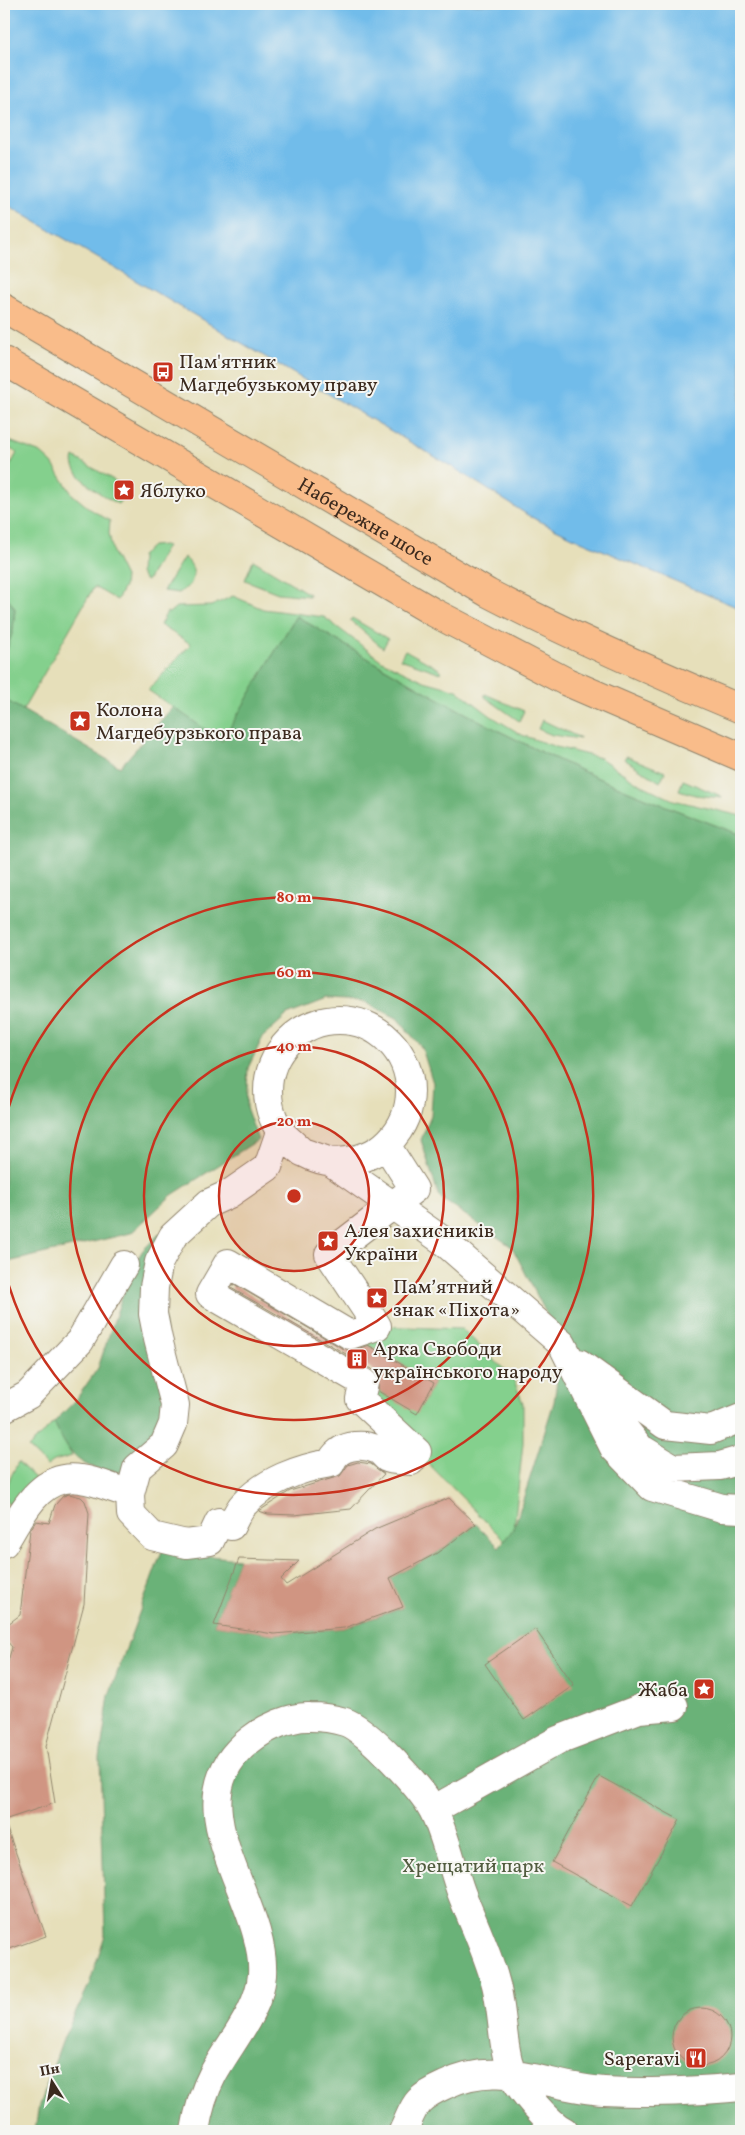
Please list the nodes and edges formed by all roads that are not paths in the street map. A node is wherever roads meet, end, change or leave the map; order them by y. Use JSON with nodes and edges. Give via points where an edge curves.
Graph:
{"nodes":[{"id":1,"x":4,"y":308,"type":"edge"},
{"id":2,"x":4,"y":361,"type":"edge"},
{"id":3,"x":741,"y":709,"type":"edge"},
{"id":4,"x":741,"y":756,"type":"edge"},
{"id":5,"x":302,"y":1152,"type":"junction"},
{"id":6,"x":331,"y":1162,"type":"junction"},
{"id":7,"x":393,"y":1205,"type":"junction"},
{"id":8,"x":124,"y":1265,"type":"dead end"},
{"id":9,"x":571,"y":1358,"type":"junction"},
{"id":10,"x":4,"y":1408,"type":"edge"},
{"id":11,"x":741,"y":1418,"type":"edge"},
{"id":12,"x":741,"y":1460,"type":"edge"},
{"id":13,"x":130,"y":1494,"type":"junction"},
{"id":14,"x":741,"y":1509,"type":"edge"},
{"id":15,"x":4,"y":1543,"type":"edge"},
{"id":16,"x":674,"y":1706,"type":"dead end"},
{"id":17,"x":433,"y":1810,"type":"junction"},
{"id":18,"x":512,"y":2074,"type":"junction"},
{"id":19,"x":741,"y":2086,"type":"edge"},
{"id":20,"x":195,"y":2131,"type":"edge"},
{"id":21,"x":403,"y":2131,"type":"edge"},
{"id":22,"x":564,"y":2131,"type":"edge"}],
"edges":[{"from":1,"to":3,"type":"main road","name":"Набережне шосе","via":[[488,593],[551,626]]},
{"from":2,"to":4,"type":"main road","via":[[442,616],[567,682]]},
{"from":5,"to":6,"type":"street"},
{"from":5,"to":6,"type":"street","via":[[281,1132],[271,1111],[268,1087],[273,1064],[285,1044],[303,1029],[325,1020],[348,1020],[371,1026],[390,1040],[404,1059],[411,1082],[410,1105],[401,1127],[386,1145],[364,1158]]},
{"from":5,"to":13,"type":"street","via":[[280,1132],[268,1167],[230,1194],[209,1203],[173,1236],[159,1262],[153,1314],[175,1405],[173,1424],[164,1445],[137,1468]]},
{"from":6,"to":7,"type":"street"},
{"from":6,"to":7,"type":"street","via":[[364,1158],[386,1145],[414,1189]]},
{"from":7,"to":9,"type":"street","via":[[442,1240]]},
{"from":7,"to":13,"type":"street","via":[[329,1254],[377,1326],[350,1335],[228,1263],[210,1294],[364,1383],[360,1399],[417,1452],[411,1461],[388,1459],[373,1448],[358,1446],[344,1449],[337,1452],[331,1463],[309,1466],[262,1489],[242,1506],[232,1526],[219,1522],[210,1541],[186,1544],[152,1536],[132,1514]]},
{"from":8,"to":10,"type":"street","via":[[80,1341],[28,1395]]},
{"from":9,"to":11,"type":"street","via":[[665,1425],[711,1430]]},
{"from":9,"to":12,"type":"street","via":[[605,1394],[622,1427],[640,1448],[673,1468],[720,1466]]},
{"from":9,"to":14,"type":"street","via":[[614,1448],[652,1487],[722,1508]]},
{"from":13,"to":15,"type":"street","via":[[83,1479],[56,1480],[32,1499]]},
{"from":16,"to":17,"type":"street","via":[[638,1709],[558,1740]]},
{"from":17,"to":18,"type":"street","via":[[495,1982]]},
{"from":17,"to":20,"type":"street","via":[[408,1776],[363,1733],[346,1722],[308,1717],[280,1723],[256,1735],[237,1750],[224,1769],[218,1803],[220,1832],[250,1912],[259,1944],[262,1973],[258,1998],[212,2076]]},
{"from":18,"to":19,"type":"street","via":[[602,2091],[685,2092]]},
{"from":18,"to":21,"type":"street","via":[[487,2072],[463,2076],[432,2091],[418,2102]]},
{"from":18,"to":22,"type":"street","via":[[545,2117]]}]}
